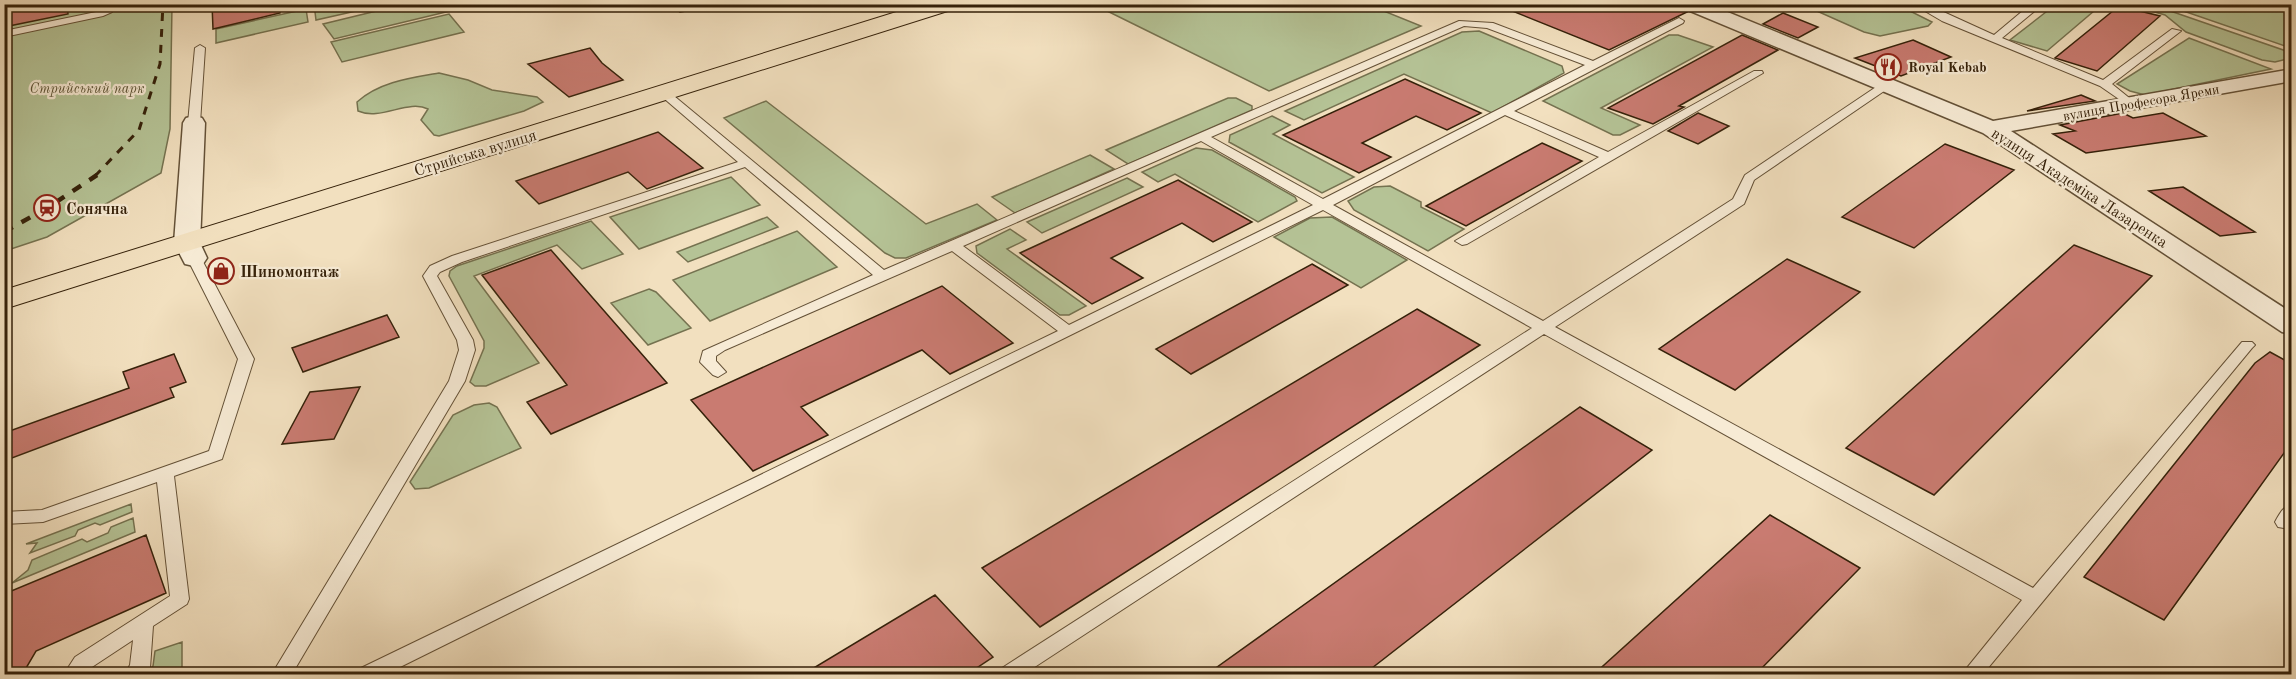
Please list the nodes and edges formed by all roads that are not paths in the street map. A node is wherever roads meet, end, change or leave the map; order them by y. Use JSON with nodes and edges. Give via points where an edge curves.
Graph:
{"nodes":[{"id":1,"x":110,"y":4,"type":"edge"},
{"id":2,"x":946,"y":4,"type":"edge"},
{"id":3,"x":1918,"y":4,"type":"edge"},
{"id":4,"x":2038,"y":4,"type":"edge"},
{"id":5,"x":1684,"y":13,"type":"edge"},
{"id":6,"x":2176,"y":31,"type":"dead end"},
{"id":7,"x":4,"y":34,"type":"edge"},
{"id":8,"x":1995,"y":39,"type":"junction"},
{"id":9,"x":200,"y":48,"type":"dead end"},
{"id":10,"x":1594,"y":65,"type":"junction"},
{"id":11,"x":1758,"y":73,"type":"dead end"},
{"id":12,"x":2292,"y":75,"type":"edge"},
{"id":13,"x":2104,"y":84,"type":"junction"},
{"id":14,"x":1886,"y":85,"type":"junction"},
{"id":15,"x":664,"y":93,"type":"junction"},
{"id":16,"x":2129,"y":104,"type":"junction"},
{"id":17,"x":1505,"y":111,"type":"junction"},
{"id":18,"x":194,"y":123,"type":"joint"},
{"id":19,"x":1991,"y":128,"type":"junction"},
{"id":20,"x":1204,"y":138,"type":"junction"},
{"id":21,"x":1608,"y":157,"type":"junction"},
{"id":22,"x":746,"y":163,"type":"junction"},
{"id":23,"x":1324,"y":205,"type":"junction"},
{"id":24,"x":1462,"y":241,"type":"dead end"},
{"id":25,"x":953,"y":245,"type":"junction"},
{"id":26,"x":190,"y":250,"type":"junction"},
{"id":27,"x":880,"y":275,"type":"junction"},
{"id":28,"x":4,"y":300,"type":"edge"},
{"id":29,"x":2292,"y":326,"type":"edge"},
{"id":30,"x":1544,"y":328,"type":"junction"},
{"id":31,"x":1069,"y":332,"type":"junction"},
{"id":32,"x":2247,"y":345,"type":"dead end"},
{"id":33,"x":718,"y":372,"type":"dead end"},
{"id":34,"x":165,"y":475,"type":"junction"},
{"id":35,"x":4,"y":518,"type":"edge"},
{"id":36,"x":2036,"y":598,"type":"junction"},
{"id":37,"x":144,"y":622,"type":"junction"},
{"id":38,"x":74,"y":675,"type":"edge"},
{"id":39,"x":135,"y":675,"type":"edge"},
{"id":40,"x":282,"y":675,"type":"edge"},
{"id":41,"x":368,"y":675,"type":"edge"},
{"id":42,"x":1009,"y":675,"type":"edge"},
{"id":43,"x":1972,"y":675,"type":"edge"}],
"edges":[{"from":1,"to":7,"type":"lane","via":[[108,10],[91,16]]},
{"from":2,"to":15,"type":"main road","name":"Стрийська вулиця"},
{"from":3,"to":8,"type":"lane"},
{"from":4,"to":8,"type":"lane"},
{"from":5,"to":10,"type":"lane"},
{"from":5,"to":14,"type":"street","name":"вулиця Академіка Лазаренка"},
{"from":6,"to":13,"type":"lane"},
{"from":8,"to":13,"type":"lane"},
{"from":9,"to":18,"type":"lane"},
{"from":10,"to":17,"type":"lane"},
{"from":10,"to":20,"type":"lane","via":[[1489,25],[1463,23]]},
{"from":11,"to":21,"type":"lane"},
{"from":12,"to":16,"type":"street","name":"вулиця Професора Яреми"},
{"from":13,"to":16,"type":"lane"},
{"from":14,"to":19,"type":"street","name":"вулиця Академіка Лазаренка"},
{"from":14,"to":30,"type":"lane","via":[[1749,178],[1739,201]]},
{"from":15,"to":22,"type":"lane"},
{"from":15,"to":26,"type":"main road","name":"Стрийська вулиця"},
{"from":16,"to":19,"type":"street","name":"вулиця Професора Яреми"},
{"from":17,"to":21,"type":"lane"},
{"from":17,"to":23,"type":"lane"},
{"from":18,"to":26,"type":"street"},
{"from":19,"to":29,"type":"street","name":"вулиця Академіка Лазаренка"},
{"from":20,"to":23,"type":"lane"},
{"from":20,"to":25,"type":"lane"},
{"from":21,"to":24,"type":"lane"},
{"from":22,"to":27,"type":"lane"},
{"from":22,"to":40,"type":"lane","via":[[435,269],[430,276],[434,288],[467,350],[457,381]]},
{"from":23,"to":30,"type":"lane"},
{"from":23,"to":31,"type":"lane"},
{"from":25,"to":27,"type":"lane"},
{"from":25,"to":31,"type":"lane"},
{"from":26,"to":28,"type":"main road","name":"Стрийська вулиця"},
{"from":26,"to":34,"type":"lane","via":[[246,359],[216,455]]},
{"from":27,"to":33,"type":"lane","via":[[708,354],[708,362]]},
{"from":30,"to":36,"type":"lane"},
{"from":30,"to":42,"type":"lane"},
{"from":31,"to":41,"type":"lane"},
{"from":32,"to":36,"type":"lane"},
{"from":34,"to":35,"type":"lane","via":[[43,516]]},
{"from":34,"to":37,"type":"lane","via":[[180,599]]},
{"from":36,"to":43,"type":"lane"},
{"from":37,"to":38,"type":"lane","via":[[82,663]]},
{"from":37,"to":39,"type":"lane","via":[[140,668]]}]}
